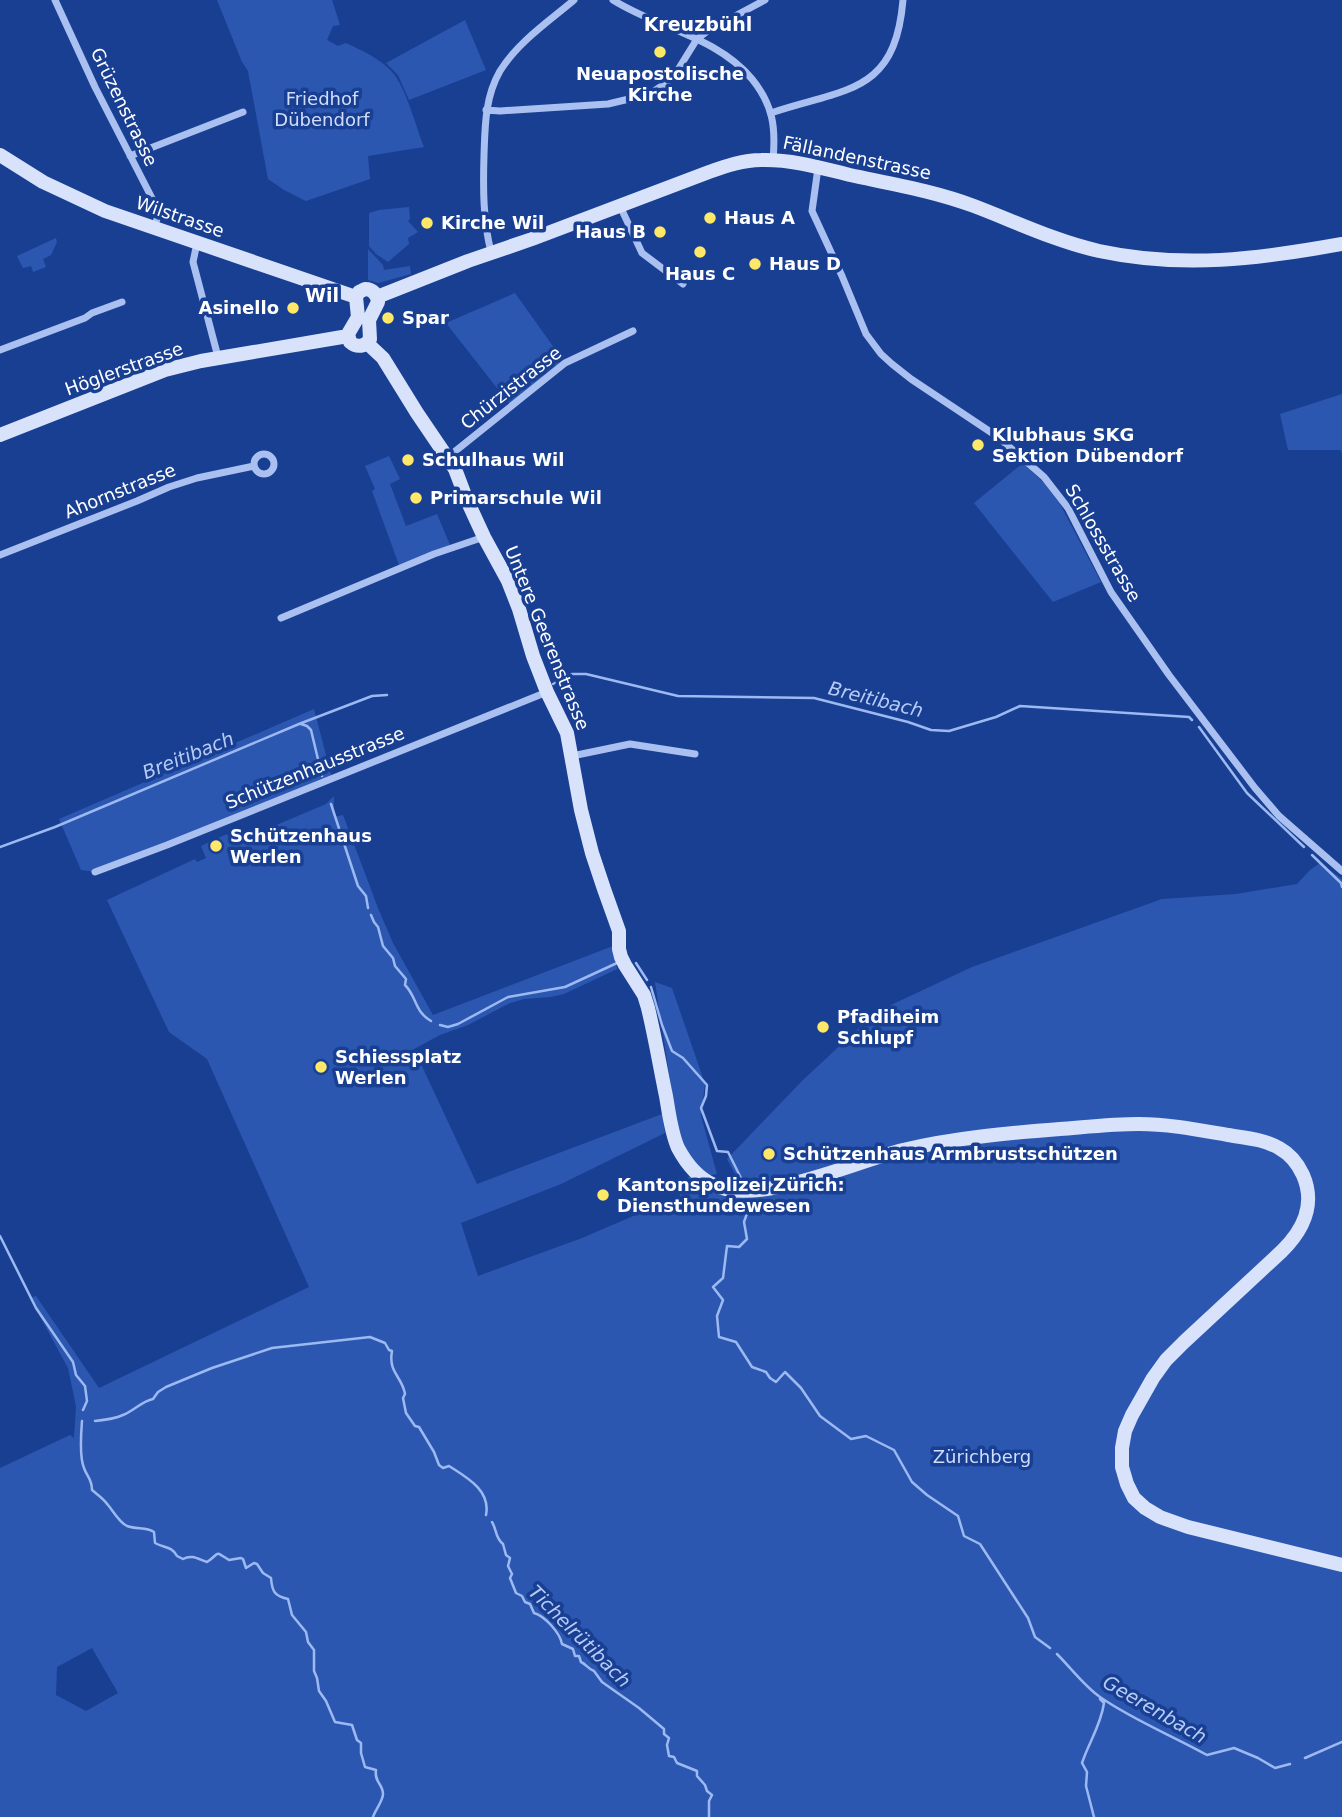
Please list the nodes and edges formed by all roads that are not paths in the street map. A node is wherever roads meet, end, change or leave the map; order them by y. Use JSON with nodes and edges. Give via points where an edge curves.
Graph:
{"nodes":[{"id":1,"x":574,"y":0,"type":"edge"},
{"id":2,"x":613,"y":0,"type":"edge"},
{"id":3,"x":765,"y":0,"type":"edge"},
{"id":4,"x":903,"y":0,"type":"edge"},
{"id":5,"x":57,"y":1,"type":"edge"},
{"id":6,"x":697,"y":39,"type":"junction"},
{"id":7,"x":486,"y":110,"type":"junction"},
{"id":8,"x":243,"y":112,"type":"dead end"},
{"id":9,"x":771,"y":113,"type":"junction"},
{"id":10,"x":0,"y":155,"type":"edge"},
{"id":11,"x":130,"y":156,"type":"junction"},
{"id":12,"x":773,"y":160,"type":"junction"},
{"id":13,"x":818,"y":168,"type":"junction"},
{"id":14,"x":620,"y":205,"type":"junction"},
{"id":15,"x":154,"y":228,"type":"junction"},
{"id":16,"x":197,"y":243,"type":"junction"},
{"id":17,"x":1342,"y":244,"type":"edge"},
{"id":18,"x":491,"y":252,"type":"junction"},
{"id":19,"x":683,"y":284,"type":"dead end"},
{"id":20,"x":356,"y":297,"type":"junction"},
{"id":21,"x":377,"y":297,"type":"junction"},
{"id":22,"x":121,"y":302,"type":"dead end"},
{"id":23,"x":633,"y":331,"type":"dead end"},
{"id":24,"x":348,"y":336,"type":"junction"},
{"id":25,"x":367,"y":343,"type":"junction"},
{"id":26,"x":0,"y":350,"type":"edge"},
{"id":27,"x":218,"y":359,"type":"junction"},
{"id":28,"x":0,"y":435,"type":"edge"},
{"id":29,"x":448,"y":457,"type":"junction"},
{"id":30,"x":254,"y":466,"type":"dead end"},
{"id":31,"x":484,"y":537,"type":"junction"},
{"id":32,"x":0,"y":555,"type":"edge"},
{"id":33,"x":281,"y":618,"type":"dead end"},
{"id":34,"x":547,"y":692,"type":"junction"},
{"id":35,"x":695,"y":754,"type":"dead end"},
{"id":36,"x":572,"y":756,"type":"junction"},
{"id":37,"x":1342,"y":871,"type":"edge"},
{"id":38,"x":95,"y":872,"type":"dead end"},
{"id":39,"x":1342,"y":1565,"type":"edge"}],
"edges":[{"from":1,"to":7,"type":"street","via":[[513,55],[497,78]]},
{"from":2,"to":6,"type":"street"},
{"from":3,"to":6,"type":"street"},
{"from":4,"to":9,"type":"street","via":[[895,41],[873,76],[837,93]]},
{"from":5,"to":11,"type":"street","name":"Grüzenstrasse"},
{"from":6,"to":7,"type":"street","via":[[674,76],[650,94],[608,104]]},
{"from":6,"to":9,"type":"street","via":[[744,70]]},
{"from":7,"to":18,"type":"street","via":[[483,202]]},
{"from":8,"to":11,"type":"street"},
{"from":9,"to":12,"type":"street"},
{"from":10,"to":15,"type":"street","name":"Wilstrasse","via":[[73,197]]},
{"from":11,"to":15,"type":"street","name":"Grüzenstrasse","via":[[157,208]]},
{"from":12,"to":13,"type":"street","name":"Fällandenstrasse"},
{"from":12,"to":14,"type":"street","name":"Fällandenstrasse","via":[[729,165]]},
{"from":13,"to":17,"type":"street","name":"Fällandenstrasse","via":[[953,199],[1068,243],[1163,261],[1265,257]]},
{"from":13,"to":37,"type":"street","name":"Schlossstrasse","via":[[812,211],[871,342],[911,379],[998,437],[1044,477],[1068,508],[1111,592],[1169,676],[1279,816]]},
{"from":14,"to":18,"type":"street","name":"Fällandenstrasse"},
{"from":14,"to":19,"type":"street","via":[[642,253]]},
{"from":15,"to":16,"type":"street","name":"Wilstrasse"},
{"from":16,"to":20,"type":"street","name":"Wilstrasse"},
{"from":16,"to":27,"type":"street","via":[[193,262]]},
{"from":18,"to":21,"type":"street","name":"Fällandenstrasse"},
{"from":20,"to":21,"type":"street","name":"Wilstrasse","via":[[368,289]]},
{"from":20,"to":24,"type":"street","via":[[359,314]]},
{"from":21,"to":25,"type":"street"},
{"from":22,"to":26,"type":"street"},
{"from":23,"to":29,"type":"street","name":"Chürzistrasse","via":[[565,363]]},
{"from":24,"to":25,"type":"street","via":[[355,346]]},
{"from":24,"to":27,"type":"street","name":"Höglerstrasse"},
{"from":25,"to":29,"type":"street","name":"Untere Geerenstrasse","via":[[383,358]]},
{"from":27,"to":28,"type":"street","name":"Höglerstrasse","via":[[155,374]]},
{"from":29,"to":31,"type":"street","name":"Untere Geerenstrasse"},
{"from":30,"to":32,"type":"street","name":"Ahornstrasse","via":[[169,487]]},
{"from":31,"to":33,"type":"street","name":"Untere Geerenstrasse"},
{"from":31,"to":34,"type":"street","name":"Untere Geerenstrasse","via":[[511,589]]},
{"from":34,"to":36,"type":"street","name":"Untere Geerenstrasse"},
{"from":34,"to":38,"type":"street","name":"Schützenhausstrasse"},
{"from":35,"to":36,"type":"street","name":"Untere Geerenstrasse","via":[[630,744]]},
{"from":36,"to":39,"type":"street","name":"Untere Geerenstrasse","via":[[592,853],[620,931],[621,957],[649,1008],[678,1146],[691,1167],[714,1186],[755,1191],[911,1149],[1022,1132],[1140,1124],[1260,1141],[1293,1158],[1308,1193],[1302,1227],[1160,1367],[1125,1431],[1122,1467],[1134,1497],[1160,1517]]}]}
